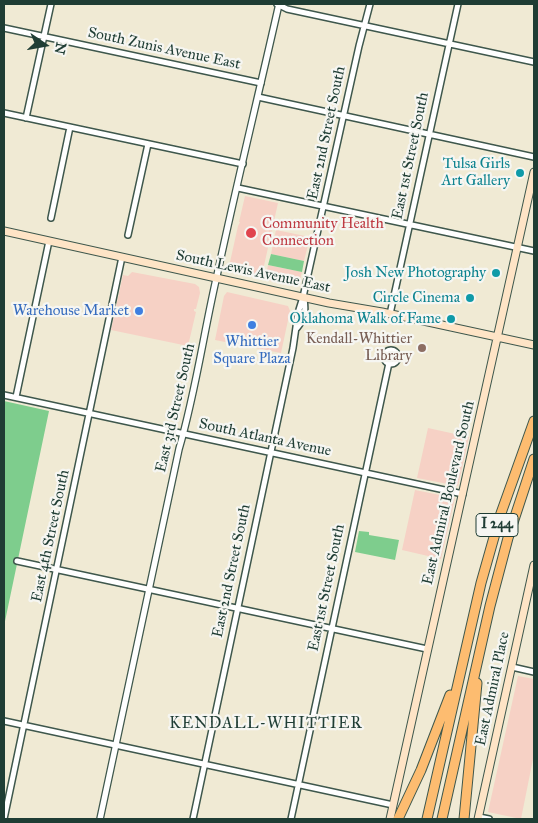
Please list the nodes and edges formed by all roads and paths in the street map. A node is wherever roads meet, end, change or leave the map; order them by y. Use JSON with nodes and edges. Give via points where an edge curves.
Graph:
{"nodes":[{"id":1,"x":51,"y":4,"type":"edge"},
{"id":2,"x":278,"y":4,"type":"edge"},
{"id":3,"x":370,"y":4,"type":"edge"},
{"id":4,"x":458,"y":4,"type":"edge"},
{"id":5,"x":364,"y":26,"type":"junction"},
{"id":6,"x":4,"y":28,"type":"edge"},
{"id":7,"x":44,"y":36,"type":"junction"},
{"id":8,"x":449,"y":44,"type":"junction"},
{"id":9,"x":534,"y":62,"type":"edge"},
{"id":10,"x":261,"y":82,"type":"junction"},
{"id":11,"x":258,"y":97,"type":"junction"},
{"id":12,"x":4,"y":113,"type":"edge"},
{"id":13,"x":343,"y":116,"type":"junction"},
{"id":14,"x":26,"y":118,"type":"junction"},
{"id":15,"x":70,"y":127,"type":"junction"},
{"id":16,"x":429,"y":134,"type":"junction"},
{"id":17,"x":148,"y":144,"type":"junction"},
{"id":18,"x":534,"y":157,"type":"edge"},
{"id":19,"x":243,"y":164,"type":"junction"},
{"id":20,"x":534,"y":172,"type":"edge"},
{"id":21,"x":238,"y":188,"type":"junction"},
{"id":22,"x":324,"y":205,"type":"junction"},
{"id":23,"x":51,"y":218,"type":"dead end"},
{"id":24,"x":409,"y":224,"type":"junction"},
{"id":25,"x":4,"y":231,"type":"edge"},
{"id":26,"x":128,"y":235,"type":"dead end"},
{"id":27,"x":49,"y":241,"type":"junction"},
{"id":28,"x":517,"y":248,"type":"junction"},
{"id":29,"x":534,"y":251,"type":"edge"},
{"id":30,"x":122,"y":257,"type":"junction"},
{"id":31,"x":216,"y":278,"type":"junction"},
{"id":32,"x":303,"y":297,"type":"junction"},
{"id":33,"x":390,"y":314,"type":"junction"},
{"id":34,"x":497,"y":337,"type":"junction"},
{"id":35,"x":534,"y":345,"type":"edge"},
{"id":36,"x":389,"y":363,"type":"dead end"},
{"id":37,"x":4,"y":395,"type":"edge"},
{"id":38,"x":16,"y":397,"type":"junction"},
{"id":39,"x":90,"y":414,"type":"junction"},
{"id":40,"x":534,"y":421,"type":"edge"},
{"id":41,"x":183,"y":434,"type":"junction"},
{"id":42,"x":270,"y":452,"type":"junction"},
{"id":43,"x":534,"y":459,"type":"edge"},
{"id":44,"x":364,"y":473,"type":"junction"},
{"id":45,"x":463,"y":494,"type":"junction"},
{"id":46,"x":17,"y":561,"type":"dead end"},
{"id":47,"x":534,"y":565,"type":"edge"},
{"id":48,"x":57,"y":570,"type":"junction"},
{"id":49,"x":149,"y":589,"type":"junction"},
{"id":50,"x":237,"y":608,"type":"junction"},
{"id":51,"x":331,"y":629,"type":"junction"},
{"id":52,"x":480,"y":648,"type":"junction"},
{"id":53,"x":428,"y":649,"type":"junction"},
{"id":54,"x":512,"y":667,"type":"junction"},
{"id":55,"x":460,"y":672,"type":"junction"},
{"id":56,"x":534,"y":672,"type":"edge"},
{"id":57,"x":4,"y":721,"type":"edge"},
{"id":58,"x":24,"y":725,"type":"junction"},
{"id":59,"x":117,"y":745,"type":"junction"},
{"id":60,"x":205,"y":764,"type":"junction"},
{"id":61,"x":298,"y":784,"type":"junction"},
{"id":62,"x":393,"y":805,"type":"junction"},
{"id":63,"x":478,"y":818,"type":"edge"},
{"id":64,"x":4,"y":819,"type":"edge"},
{"id":65,"x":100,"y":819,"type":"edge"},
{"id":66,"x":193,"y":819,"type":"edge"},
{"id":67,"x":291,"y":819,"type":"edge"},
{"id":68,"x":390,"y":819,"type":"edge"},
{"id":69,"x":398,"y":819,"type":"edge"},
{"id":70,"x":427,"y":819,"type":"edge"},
{"id":71,"x":442,"y":819,"type":"edge"},
{"id":72,"x":464,"y":819,"type":"edge"},
{"id":73,"x":489,"y":819,"type":"edge"}],
"edges":[{"from":1,"to":7,"type":"street"},
{"from":2,"to":5,"type":"street","via":[[283,8]]},
{"from":2,"to":10,"type":"street","name":"East 3rd Street South"},
{"from":3,"to":5,"type":"street","name":"East 2nd Street South"},
{"from":4,"to":8,"type":"street","name":"East 1st Street South"},
{"from":5,"to":8,"type":"street"},
{"from":5,"to":13,"type":"street","name":"East 2nd Street South"},
{"from":6,"to":7,"type":"street","name":"South Zunis Avenue East"},
{"from":7,"to":10,"type":"street","name":"South Zunis Avenue East"},
{"from":7,"to":14,"type":"street"},
{"from":8,"to":9,"type":"street"},
{"from":8,"to":16,"type":"street","name":"East 1st Street South"},
{"from":10,"to":11,"type":"street","name":"East 3rd Street South"},
{"from":11,"to":13,"type":"street"},
{"from":11,"to":19,"type":"street","name":"East 3rd Street South"},
{"from":12,"to":14,"type":"street"},
{"from":13,"to":16,"type":"street"},
{"from":13,"to":22,"type":"street","name":"East 2nd Street South"},
{"from":14,"to":15,"type":"street"},
{"from":15,"to":17,"type":"street"},
{"from":15,"to":23,"type":"street"},
{"from":16,"to":18,"type":"street"},
{"from":16,"to":24,"type":"street","name":"East 1st Street South"},
{"from":17,"to":19,"type":"street"},
{"from":17,"to":26,"type":"street"},
{"from":19,"to":21,"type":"street","name":"East 3rd Street South"},
{"from":20,"to":28,"type":"main road","name":"East Admiral Boulevard South"},
{"from":21,"to":22,"type":"street"},
{"from":21,"to":31,"type":"street","name":"East 3rd Street South"},
{"from":22,"to":24,"type":"street"},
{"from":22,"to":32,"type":"street","name":"East 2nd Street South"},
{"from":24,"to":28,"type":"street"},
{"from":24,"to":33,"type":"street","name":"East 1st Street South"},
{"from":25,"to":27,"type":"main road","name":"South Lewis Avenue East"},
{"from":27,"to":30,"type":"main road","name":"South Lewis Avenue East"},
{"from":27,"to":38,"type":"street"},
{"from":28,"to":29,"type":"street"},
{"from":28,"to":34,"type":"main road","name":"East Admiral Boulevard South"},
{"from":30,"to":31,"type":"main road","name":"South Lewis Avenue East"},
{"from":30,"to":39,"type":"street","name":"East 4th Street South"},
{"from":31,"to":32,"type":"main road","name":"South Lewis Avenue East"},
{"from":31,"to":41,"type":"street","name":"East 3rd Street South"},
{"from":32,"to":33,"type":"main road","name":"South Lewis Avenue East"},
{"from":32,"to":42,"type":"street","name":"East 2nd Street South","via":[[304,319],[297,329]]},
{"from":33,"to":34,"type":"main road","name":"South Lewis Avenue East"},
{"from":34,"to":35,"type":"main road","name":"South Lewis Avenue East"},
{"from":34,"to":45,"type":"main road","name":"East Admiral Boulevard South"},
{"from":36,"to":44,"type":"street","name":"East 1st Street South"},
{"from":37,"to":38,"type":"street","name":"South Atlanta Avenue"},
{"from":38,"to":39,"type":"street","name":"South Atlanta Avenue"},
{"from":39,"to":41,"type":"street","name":"South Atlanta Avenue"},
{"from":39,"to":48,"type":"street","name":"East 4th Street South"},
{"from":40,"to":55,"type":"highway","number":"I 244","via":[[491,545]]},
{"from":41,"to":42,"type":"street","name":"South Atlanta Avenue"},
{"from":41,"to":49,"type":"street","name":"East 3rd Street South"},
{"from":42,"to":44,"type":"street","name":"South Atlanta Avenue"},
{"from":42,"to":50,"type":"street","name":"East 2nd Street South"},
{"from":43,"to":52,"type":"highway","number":"I 244","via":[[501,564]]},
{"from":44,"to":45,"type":"street","name":"South Atlanta Avenue"},
{"from":44,"to":51,"type":"street","name":"East 1st Street South"},
{"from":45,"to":53,"type":"main road","name":"East Admiral Boulevard South"},
{"from":46,"to":48,"type":"street"},
{"from":47,"to":54,"type":"main road","name":"East Admiral Place"},
{"from":48,"to":49,"type":"street"},
{"from":48,"to":58,"type":"street","name":"East 4th Street South"},
{"from":49,"to":50,"type":"street"},
{"from":49,"to":59,"type":"street","name":"East 3rd Street South"},
{"from":50,"to":51,"type":"street"},
{"from":50,"to":60,"type":"street","name":"East 2nd Street South"},
{"from":51,"to":53,"type":"street"},
{"from":51,"to":61,"type":"street","name":"East 1st Street South"},
{"from":52,"to":71,"type":"highway","number":"I 244"},
{"from":52,"to":72,"type":"highway"},
{"from":53,"to":62,"type":"main road","name":"East Admiral Boulevard South"},
{"from":54,"to":56,"type":"street"},
{"from":54,"to":63,"type":"main road","name":"East Admiral Place"},
{"from":55,"to":69,"type":"highway"},
{"from":55,"to":70,"type":"highway","number":"I 244"},
{"from":57,"to":58,"type":"street"},
{"from":58,"to":59,"type":"street"},
{"from":58,"to":64,"type":"street","name":"East 4th Street South"},
{"from":59,"to":60,"type":"street"},
{"from":59,"to":65,"type":"street","name":"East 3rd Street South"},
{"from":60,"to":61,"type":"street"},
{"from":60,"to":66,"type":"street","name":"East 2nd Street South"},
{"from":61,"to":62,"type":"street"},
{"from":61,"to":67,"type":"street","name":"East 1st Street South"},
{"from":62,"to":68,"type":"main road","name":"East Admiral Boulevard South"},
{"from":63,"to":73,"type":"street"}]}
